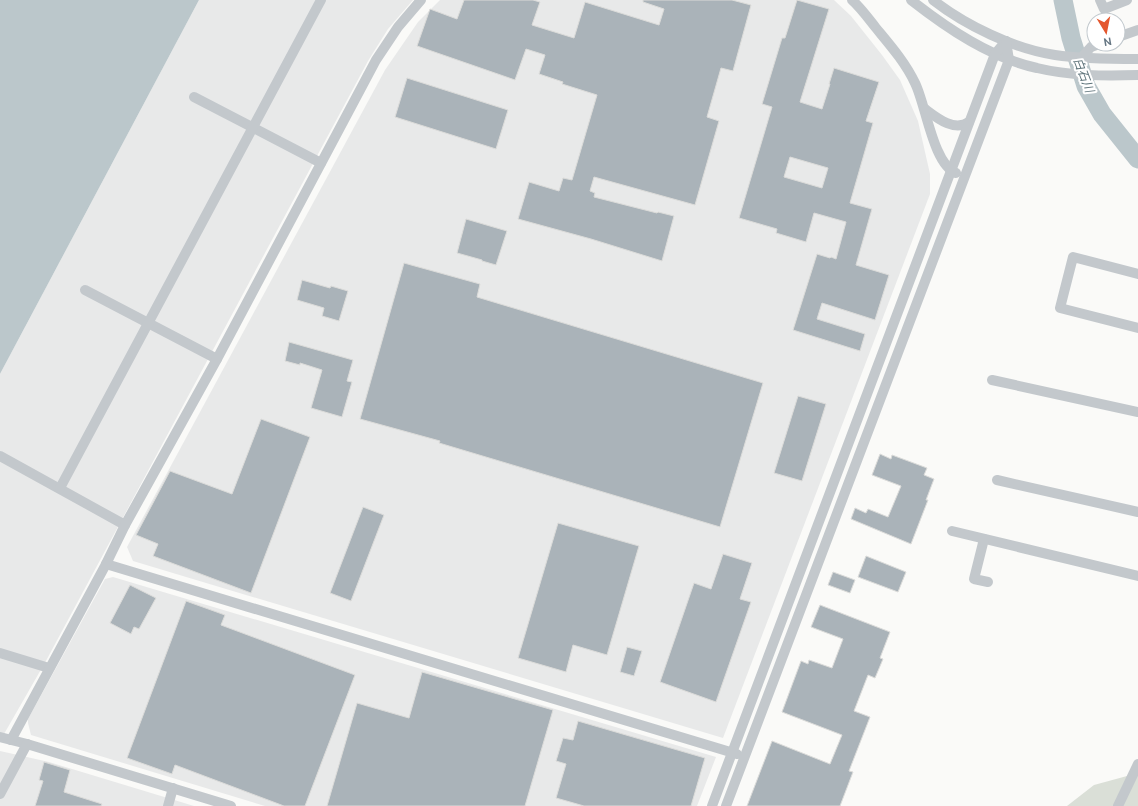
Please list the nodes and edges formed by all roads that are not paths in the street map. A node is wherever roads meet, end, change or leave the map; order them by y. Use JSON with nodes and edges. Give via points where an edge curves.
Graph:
{"nodes":[{"id":1,"x":321,"y":0,"type":"edge"},
{"id":2,"x":421,"y":0,"type":"edge"},
{"id":3,"x":852,"y":0,"type":"edge"},
{"id":4,"x":911,"y":0,"type":"edge"},
{"id":5,"x":933,"y":0,"type":"edge"},
{"id":6,"x":1100,"y":0,"type":"edge"},
{"id":7,"x":1127,"y":0,"type":"edge"},
{"id":8,"x":1138,"y":30,"type":"edge"},
{"id":9,"x":1126,"y":34,"type":"edge"},
{"id":10,"x":1006,"y":41,"type":"junction"},
{"id":11,"x":1087,"y":52,"type":"edge"},
{"id":12,"x":995,"y":54,"type":"junction"},
{"id":13,"x":1081,"y":58,"type":"junction"},
{"id":14,"x":1138,"y":59,"type":"edge"},
{"id":15,"x":1009,"y":60,"type":"junction"},
{"id":16,"x":1138,"y":75,"type":"edge"},
{"id":17,"x":194,"y":97,"type":"dead end"},
{"id":18,"x":925,"y":109,"type":"junction"},
{"id":19,"x":969,"y":122,"type":"junction"},
{"id":20,"x":253,"y":127,"type":"junction"},
{"id":21,"x":321,"y":162,"type":"junction"},
{"id":22,"x":951,"y":171,"type":"junction"},
{"id":23,"x":964,"y":176,"type":"junction"},
{"id":24,"x":1138,"y":274,"type":"edge"},
{"id":25,"x":85,"y":290,"type":"dead end"},
{"id":26,"x":148,"y":323,"type":"junction"},
{"id":27,"x":1138,"y":328,"type":"edge"},
{"id":28,"x":217,"y":359,"type":"junction"},
{"id":29,"x":992,"y":380,"type":"dead end"},
{"id":30,"x":1138,"y":412,"type":"edge"},
{"id":31,"x":0,"y":456,"type":"edge"},
{"id":32,"x":997,"y":480,"type":"dead end"},
{"id":33,"x":60,"y":488,"type":"junction"},
{"id":34,"x":1138,"y":512,"type":"edge"},
{"id":35,"x":125,"y":525,"type":"junction"},
{"id":36,"x":952,"y":531,"type":"dead end"},
{"id":37,"x":984,"y":539,"type":"junction"},
{"id":38,"x":106,"y":564,"type":"junction"},
{"id":39,"x":1138,"y":576,"type":"edge"},
{"id":40,"x":988,"y":582,"type":"dead end"},
{"id":41,"x":0,"y":653,"type":"edge"},
{"id":42,"x":49,"y":668,"type":"junction"},
{"id":43,"x":0,"y":737,"type":"edge"},
{"id":44,"x":10,"y":740,"type":"junction"},
{"id":45,"x":27,"y":744,"type":"junction"},
{"id":46,"x":732,"y":752,"type":"junction"},
{"id":47,"x":745,"y":757,"type":"junction"},
{"id":48,"x":1138,"y":764,"type":"edge"},
{"id":49,"x":173,"y":788,"type":"junction"},
{"id":50,"x":0,"y":794,"type":"edge"},
{"id":51,"x":168,"y":806,"type":"edge"},
{"id":52,"x":231,"y":806,"type":"edge"},
{"id":53,"x":712,"y":806,"type":"edge"},
{"id":54,"x":726,"y":806,"type":"edge"},
{"id":55,"x":1118,"y":806,"type":"edge"}],
"edges":[{"from":1,"to":20,"type":"street"},
{"from":2,"to":21,"type":"street","via":[[398,27],[376,60]]},
{"from":3,"to":18,"type":"street","via":[[901,58],[915,83]]},
{"from":4,"to":12,"type":"street","via":[[956,32]]},
{"from":5,"to":10,"type":"street","via":[[962,20]]},
{"from":6,"to":7,"type":"street","via":[[1104,9]]},
{"from":8,"to":9,"type":"street"},
{"from":10,"to":12,"type":"street"},
{"from":10,"to":13,"type":"street","via":[[1054,55]]},
{"from":10,"to":15,"type":"street"},
{"from":11,"to":13,"type":"street"},
{"from":12,"to":15,"type":"street"},
{"from":12,"to":19,"type":"street"},
{"from":13,"to":14,"type":"street"},
{"from":15,"to":16,"type":"street","via":[[1063,73]]},
{"from":15,"to":23,"type":"street"},
{"from":17,"to":20,"type":"street"},
{"from":18,"to":19,"type":"street","via":[[938,119],[953,125],[961,126]]},
{"from":18,"to":22,"type":"street","via":[[935,146]]},
{"from":19,"to":22,"type":"street"},
{"from":20,"to":21,"type":"street"},
{"from":20,"to":26,"type":"street"},
{"from":21,"to":28,"type":"street"},
{"from":22,"to":23,"type":"street"},
{"from":22,"to":46,"type":"street"},
{"from":23,"to":47,"type":"street"},
{"from":24,"to":27,"type":"street","via":[[1073,257],[1060,308]]},
{"from":25,"to":26,"type":"street"},
{"from":26,"to":28,"type":"street"},
{"from":26,"to":33,"type":"street"},
{"from":28,"to":35,"type":"street"},
{"from":29,"to":30,"type":"street"},
{"from":31,"to":33,"type":"street"},
{"from":32,"to":34,"type":"street"},
{"from":33,"to":35,"type":"street"},
{"from":35,"to":38,"type":"street"},
{"from":36,"to":37,"type":"street"},
{"from":37,"to":39,"type":"street"},
{"from":37,"to":40,"type":"street","via":[[974,579]]},
{"from":38,"to":42,"type":"street"},
{"from":38,"to":46,"type":"street"},
{"from":41,"to":42,"type":"street"},
{"from":42,"to":44,"type":"street"},
{"from":43,"to":44,"type":"street"},
{"from":44,"to":45,"type":"street"},
{"from":45,"to":49,"type":"street"},
{"from":45,"to":50,"type":"street"},
{"from":46,"to":47,"type":"street"},
{"from":46,"to":53,"type":"street"},
{"from":47,"to":54,"type":"street"},
{"from":48,"to":55,"type":"street"},
{"from":49,"to":51,"type":"street"},
{"from":49,"to":52,"type":"street"}]}
